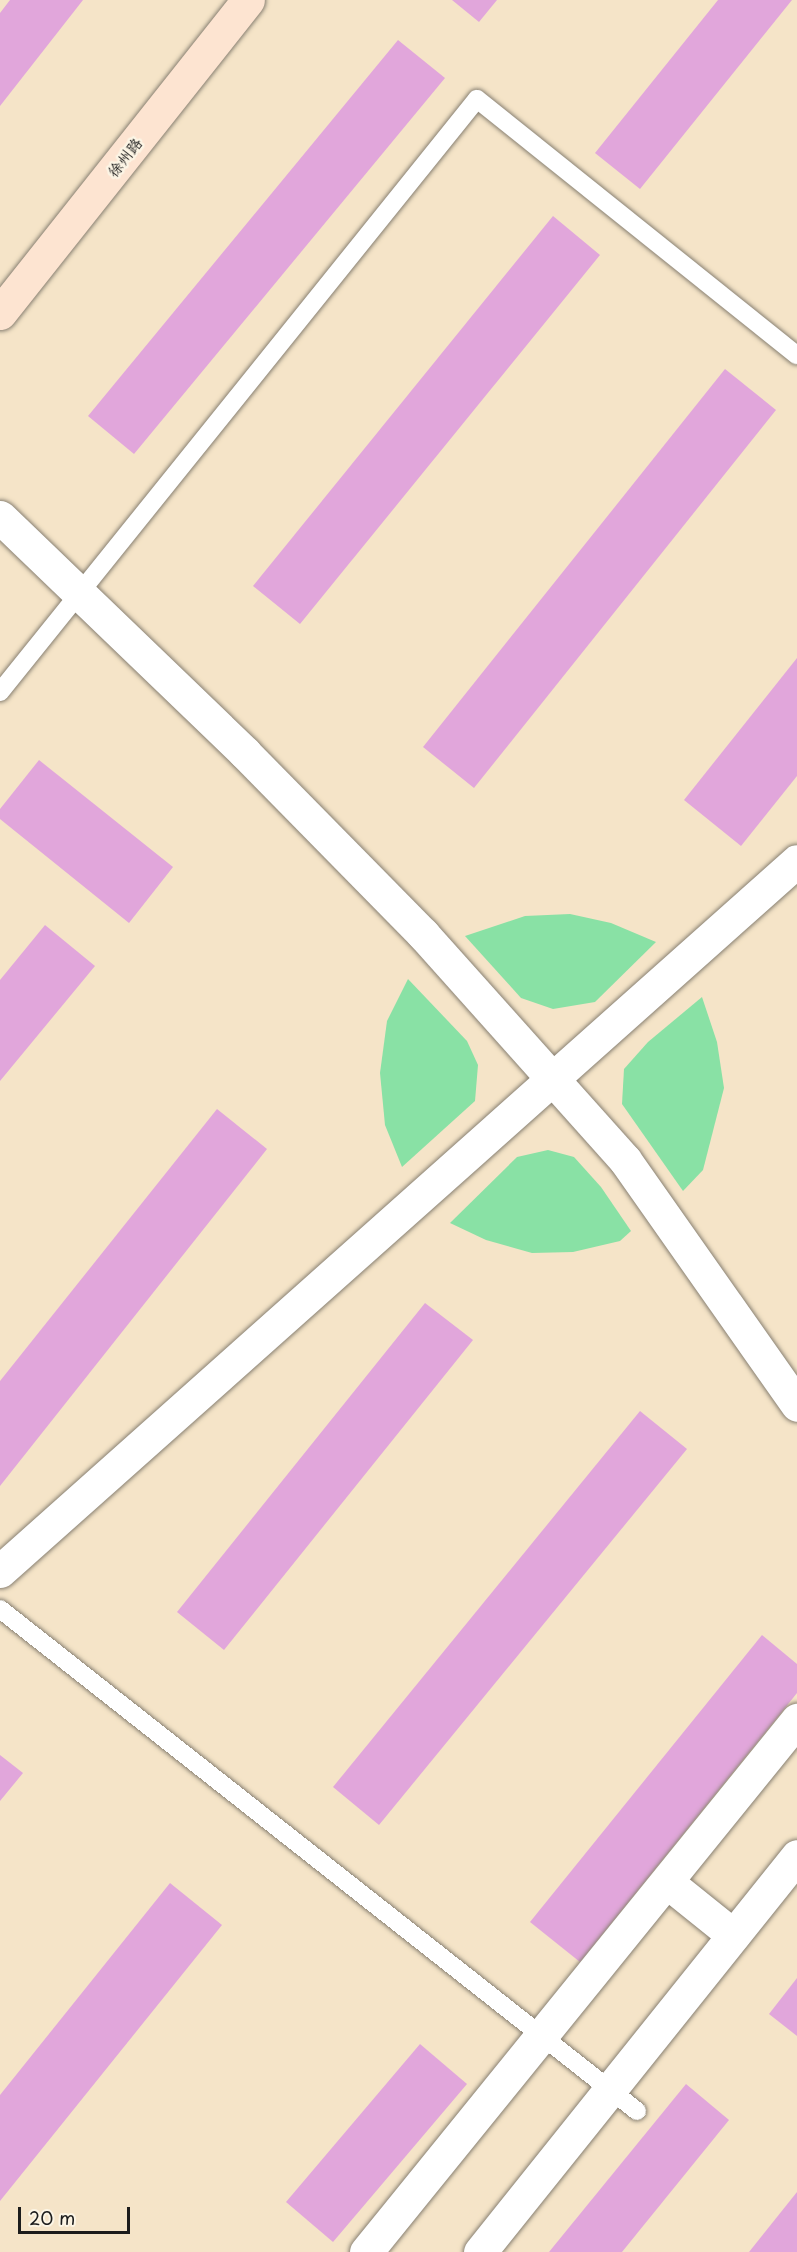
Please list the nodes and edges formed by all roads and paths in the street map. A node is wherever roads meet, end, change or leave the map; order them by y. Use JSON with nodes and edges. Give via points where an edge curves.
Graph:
{"nodes":[{"id":1,"x":248,"y":0,"type":"edge"},
{"id":2,"x":0,"y":313,"type":"edge"},
{"id":3,"x":797,"y":355,"type":"edge"},
{"id":4,"x":0,"y":517,"type":"edge"},
{"id":5,"x":78,"y":592,"type":"junction"},
{"id":6,"x":0,"y":692,"type":"edge"},
{"id":7,"x":797,"y":861,"type":"edge"},
{"id":8,"x":553,"y":1079,"type":"junction"},
{"id":9,"x":797,"y":1405,"type":"edge"},
{"id":10,"x":0,"y":1571,"type":"edge"},
{"id":11,"x":0,"y":1609,"type":"edge"},
{"id":12,"x":797,"y":1720,"type":"edge"},
{"id":13,"x":797,"y":1856,"type":"edge"},
{"id":14,"x":667,"y":1882,"type":"junction"},
{"id":15,"x":733,"y":1935,"type":"junction"},
{"id":16,"x":542,"y":2037,"type":"junction"},
{"id":17,"x":610,"y":2090,"type":"junction"},
{"id":18,"x":637,"y":2111,"type":"dead end"},
{"id":19,"x":366,"y":2252,"type":"edge"},
{"id":20,"x":480,"y":2252,"type":"edge"}],
"edges":[{"from":1,"to":2,"type":"street","name":"徐州路"},
{"from":3,"to":5,"type":"lane","via":[[477,99]]},
{"from":4,"to":5,"type":"street"},
{"from":5,"to":6,"type":"lane"},
{"from":5,"to":8,"type":"street","via":[[245,753],[423,934]]},
{"from":7,"to":8,"type":"street"},
{"from":8,"to":9,"type":"street","via":[[625,1160]]},
{"from":8,"to":10,"type":"street"},
{"from":11,"to":16,"type":"lane"},
{"from":12,"to":14,"type":"street"},
{"from":13,"to":15,"type":"street"},
{"from":14,"to":15,"type":"street"},
{"from":14,"to":16,"type":"street"},
{"from":15,"to":17,"type":"street"},
{"from":16,"to":17,"type":"lane"},
{"from":16,"to":19,"type":"street"},
{"from":17,"to":18,"type":"lane"},
{"from":17,"to":20,"type":"street"}]}
